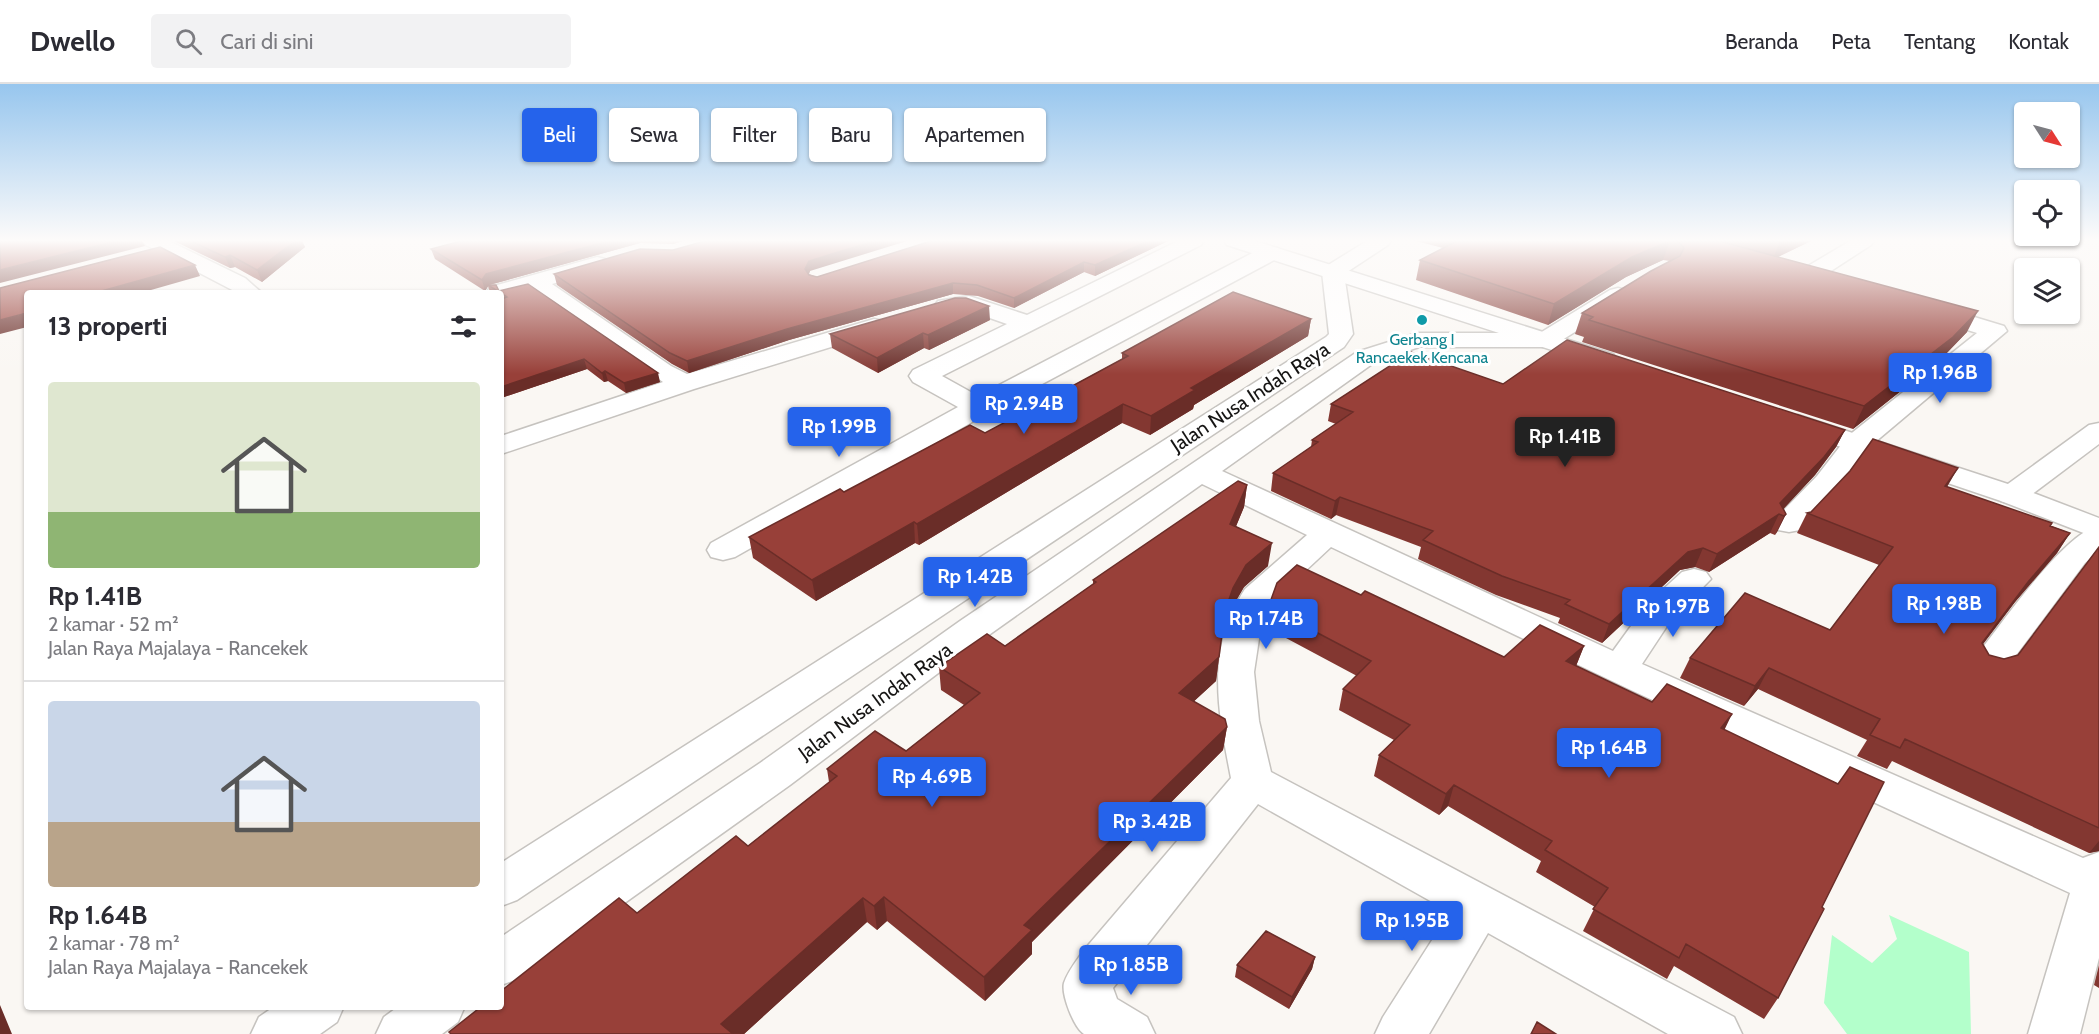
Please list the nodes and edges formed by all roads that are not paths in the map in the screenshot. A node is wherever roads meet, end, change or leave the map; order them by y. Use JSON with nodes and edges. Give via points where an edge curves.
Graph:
{"nodes":[{"id":1,"x":523,"y":285,"type":"edge"},
{"id":2,"x":540,"y":285,"type":"edge"},
{"id":3,"x":1106,"y":285,"type":"edge"},
{"id":4,"x":1209,"y":285,"type":"edge"},
{"id":5,"x":1335,"y":285,"type":"edge"},
{"id":6,"x":1375,"y":285,"type":"edge"},
{"id":7,"x":1633,"y":285,"type":"edge"},
{"id":8,"x":504,"y":290,"type":"edge"},
{"id":9,"x":1909,"y":305,"type":"edge"},
{"id":10,"x":1030,"y":324,"type":"junction"},
{"id":11,"x":1545,"y":339,"type":"junction"},
{"id":12,"x":1623,"y":365,"type":"edge"},
{"id":13,"x":685,"y":383,"type":"junction"},
{"id":14,"x":978,"y":407,"type":"junction"},
{"id":15,"x":1780,"y":417,"type":"edge"},
{"id":16,"x":2099,"y":431,"type":"edge"},
{"id":17,"x":1858,"y":442,"type":"junction"},
{"id":18,"x":504,"y":444,"type":"edge"},
{"id":19,"x":1201,"y":472,"type":"junction"},
{"id":20,"x":2012,"y":495,"type":"junction"},
{"id":21,"x":1789,"y":523,"type":"dead end"},
{"id":22,"x":2099,"y":529,"type":"edge"},
{"id":23,"x":1327,"y":534,"type":"junction"},
{"id":24,"x":2099,"y":535,"type":"edge"},
{"id":25,"x":723,"y":550,"type":"dead end"},
{"id":26,"x":1695,"y":579,"type":"dead end"},
{"id":27,"x":932,"y":604,"type":"junction"},
{"id":28,"x":973,"y":629,"type":"junction"},
{"id":29,"x":1989,"y":665,"type":"edge"},
{"id":30,"x":1620,"y":669,"type":"junction"},
{"id":31,"x":1252,"y":781,"type":"junction"},
{"id":32,"x":2097,"y":877,"type":"edge"},
{"id":33,"x":504,"y":886,"type":"edge"},
{"id":34,"x":1480,"y":905,"type":"junction"},
{"id":35,"x":504,"y":962,"type":"edge"},
{"id":36,"x":313,"y":1010,"type":"edge"},
{"id":37,"x":277,"y":1034,"type":"edge"},
{"id":38,"x":1129,"y":1034,"type":"edge"},
{"id":39,"x":1401,"y":1034,"type":"edge"},
{"id":40,"x":1716,"y":1034,"type":"edge"},
{"id":41,"x":2054,"y":1034,"type":"edge"}],
"edges":[{"from":1,"to":8,"type":"street"},
{"from":2,"to":13,"type":"street"},
{"from":3,"to":10,"type":"street"},
{"from":4,"to":14,"type":"street"},
{"from":5,"to":27,"type":"street","name":"Jalan Nusa Indah Raya","via":[[1341,334],[1335,342]]},
{"from":6,"to":11,"type":"street"},
{"from":7,"to":11,"type":"street"},
{"from":9,"to":17,"type":"street","via":[[1995,331]]},
{"from":10,"to":13,"type":"street","via":[[969,303],[954,303]]},
{"from":10,"to":14,"type":"street","via":[[922,376]]},
{"from":11,"to":12,"type":"street"},
{"from":11,"to":19,"type":"street","name":"Jalan Nusa Indah Raya","via":[[1417,340],[1366,357]]},
{"from":13,"to":18,"type":"street"},
{"from":14,"to":25,"type":"street"},
{"from":15,"to":17,"type":"street"},
{"from":16,"to":20,"type":"street"},
{"from":17,"to":20,"type":"street"},
{"from":17,"to":21,"type":"street","via":[[1828,482]]},
{"from":19,"to":23,"type":"street"},
{"from":19,"to":28,"type":"street","name":"Jalan Nusa Indah Raya"},
{"from":20,"to":22,"type":"street"},
{"from":23,"to":30,"type":"street"},
{"from":23,"to":31,"type":"street","via":[[1257,597],[1242,632],[1235,672],[1239,721]]},
{"from":24,"to":29,"type":"street","via":[[2073,556]]},
{"from":26,"to":30,"type":"street","via":[[1659,612]]},
{"from":27,"to":28,"type":"street"},
{"from":27,"to":33,"type":"street","name":"Jalan Nusa Indah Raya"},
{"from":28,"to":35,"type":"street","name":"Jalan Nusa Indah Raya","via":[[775,774]]},
{"from":30,"to":32,"type":"street"},
{"from":31,"to":34,"type":"street"},
{"from":31,"to":38,"type":"street","via":[[1088,985],[1096,1014]]},
{"from":32,"to":41,"type":"street"},
{"from":34,"to":39,"type":"street"},
{"from":34,"to":40,"type":"street"},
{"from":36,"to":37,"type":"street"}]}
